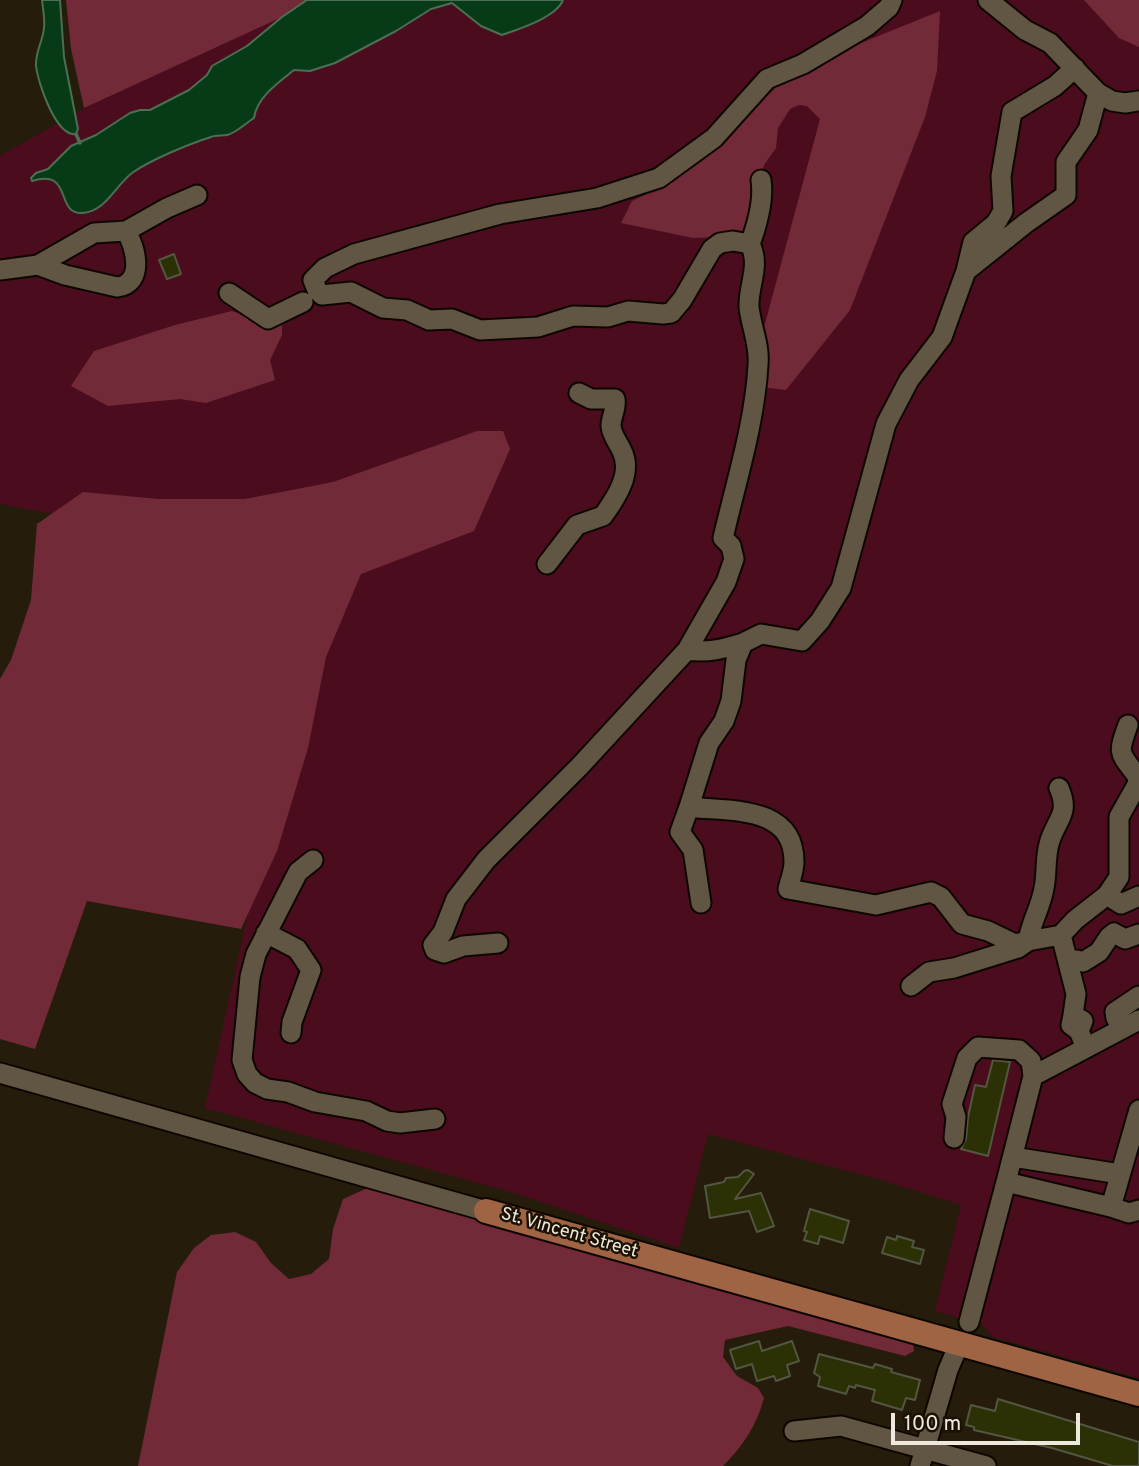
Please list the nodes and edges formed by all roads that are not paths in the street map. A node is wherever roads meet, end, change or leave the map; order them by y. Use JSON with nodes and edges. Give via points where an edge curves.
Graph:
{"nodes":[{"id":1,"x":892,"y":0,"type":"edge"},
{"id":2,"x":988,"y":0,"type":"edge"},
{"id":3,"x":1075,"y":68,"type":"junction"},
{"id":4,"x":1098,"y":93,"type":"junction"},
{"id":5,"x":1139,"y":101,"type":"edge"},
{"id":6,"x":761,"y":180,"type":"dead end"},
{"id":7,"x":197,"y":195,"type":"dead end"},
{"id":8,"x":126,"y":231,"type":"junction"},
{"id":9,"x":750,"y":244,"type":"junction"},
{"id":10,"x":43,"y":262,"type":"junction"},
{"id":11,"x":0,"y":270,"type":"edge"},
{"id":12,"x":966,"y":271,"type":"junction"},
{"id":13,"x":313,"y":292,"type":"junction"},
{"id":14,"x":229,"y":293,"type":"dead end"},
{"id":15,"x":579,"y":393,"type":"dead end"},
{"id":16,"x":547,"y":564,"type":"dead end"},
{"id":17,"x":743,"y":643,"type":"junction"},
{"id":18,"x":687,"y":650,"type":"junction"},
{"id":19,"x":1128,"y":725,"type":"dead end"},
{"id":20,"x":1059,"y":788,"type":"dead end"},
{"id":21,"x":690,"y":807,"type":"junction"},
{"id":22,"x":313,"y":860,"type":"dead end"},
{"id":23,"x":1111,"y":889,"type":"junction"},
{"id":24,"x":1139,"y":897,"type":"edge"},
{"id":25,"x":701,"y":903,"type":"dead end"},
{"id":26,"x":266,"y":933,"type":"junction"},
{"id":27,"x":1139,"y":934,"type":"edge"},
{"id":28,"x":1028,"y":941,"type":"junction"},
{"id":29,"x":498,"y":943,"type":"dead end"},
{"id":30,"x":1068,"y":952,"type":"junction"},
{"id":31,"x":911,"y":986,"type":"dead end"},
{"id":32,"x":1139,"y":996,"type":"edge"},
{"id":33,"x":1130,"y":1024,"type":"edge"},
{"id":34,"x":1079,"y":1032,"type":"junction"},
{"id":35,"x":291,"y":1033,"type":"dead end"},
{"id":36,"x":0,"y":1073,"type":"edge"},
{"id":37,"x":1033,"y":1076,"type":"junction"},
{"id":38,"x":1139,"y":1110,"type":"edge"},
{"id":39,"x":435,"y":1119,"type":"dead end"},
{"id":40,"x":954,"y":1138,"type":"dead end"},
{"id":41,"x":1013,"y":1157,"type":"junction"},
{"id":42,"x":1120,"y":1174,"type":"junction"},
{"id":43,"x":1006,"y":1182,"type":"junction"},
{"id":44,"x":1111,"y":1207,"type":"junction"},
{"id":45,"x":1139,"y":1210,"type":"edge"},
{"id":46,"x":486,"y":1211,"type":"joint"},
{"id":47,"x":964,"y":1333,"type":"junction"},
{"id":48,"x":1139,"y":1394,"type":"edge"},
{"id":49,"x":794,"y":1431,"type":"dead end"},
{"id":50,"x":922,"y":1457,"type":"edge"},
{"id":51,"x":986,"y":1466,"type":"edge"}],
"edges":[{"from":1,"to":13,"type":"street","via":[[867,26],[803,64],[767,79],[715,138],[659,177],[597,198],[500,214],[354,254],[325,268]]},
{"from":2,"to":3,"type":"street","via":[[1025,30],[1050,43]]},
{"from":3,"to":4,"type":"street"},
{"from":3,"to":12,"type":"street","via":[[1047,92],[1012,112],[1001,176],[1003,211],[973,242]]},
{"from":4,"to":5,"type":"street","via":[[1112,101]]},
{"from":4,"to":12,"type":"street","via":[[1088,131],[1066,162],[1066,195]]},
{"from":6,"to":9,"type":"street"},
{"from":7,"to":8,"type":"street"},
{"from":8,"to":10,"type":"street","via":[[94,233]]},
{"from":8,"to":10,"type":"street","via":[[136,265],[133,278],[124,286],[65,275]]},
{"from":9,"to":13,"type":"street","via":[[733,241],[712,249],[682,300],[671,313],[663,314],[573,316],[538,327],[480,330],[452,319],[429,320],[407,310],[383,308],[351,292]]},
{"from":9,"to":18,"type":"street","via":[[755,266],[749,306],[758,365],[723,538],[734,559]]},
{"from":10,"to":11,"type":"street"},
{"from":12,"to":17,"type":"street","via":[[942,337],[909,380],[886,424],[841,588],[802,641],[761,634]]},
{"from":13,"to":14,"type":"street","via":[[268,319]]},
{"from":15,"to":16,"type":"street","via":[[591,399],[615,400],[611,423],[627,464],[625,477],[603,516],[577,526]]},
{"from":17,"to":18,"type":"street","via":[[704,652]]},
{"from":17,"to":21,"type":"street","via":[[731,701],[709,743]]},
{"from":18,"to":29,"type":"street","via":[[486,860],[456,899],[433,946],[444,953]]},
{"from":19,"to":23,"type":"street","via":[[1119,749],[1138,777],[1119,817],[1119,877]]},
{"from":20,"to":28,"type":"street","via":[[1063,814],[1048,845],[1044,888]]},
{"from":21,"to":25,"type":"street","via":[[673,833],[693,850]]},
{"from":21,"to":28,"type":"street","via":[[757,813],[785,831],[794,862],[788,889],[876,905],[931,891],[962,924],[1015,944]]},
{"from":22,"to":26,"type":"street","via":[[298,872]]},
{"from":23,"to":24,"type":"street","via":[[1133,891]]},
{"from":23,"to":30,"type":"street","via":[[1075,920]]},
{"from":26,"to":35,"type":"street","via":[[297,949],[311,970]]},
{"from":26,"to":39,"type":"street","via":[[250,977],[242,1060],[247,1074],[267,1089],[366,1111],[387,1121]]},
{"from":27,"to":30,"type":"street","via":[[1125,939],[1114,933],[1099,952],[1083,962]]},
{"from":28,"to":30,"type":"street"},
{"from":28,"to":31,"type":"street","via":[[1018,948],[929,972]]},
{"from":30,"to":34,"type":"street"},
{"from":32,"to":33,"type":"street","via":[[1115,1012],[1116,1018]]},
{"from":33,"to":34,"type":"street"},
{"from":34,"to":37,"type":"street"},
{"from":36,"to":46,"type":"street","name":"St. Vincent Street"},
{"from":37,"to":40,"type":"street","via":[[1031,1060],[1019,1050],[978,1047],[967,1058],[952,1104]]},
{"from":37,"to":41,"type":"street"},
{"from":38,"to":42,"type":"street"},
{"from":41,"to":42,"type":"street"},
{"from":41,"to":43,"type":"street"},
{"from":42,"to":44,"type":"street"},
{"from":43,"to":44,"type":"street"},
{"from":43,"to":47,"type":"street"},
{"from":44,"to":45,"type":"street","via":[[1129,1213]]},
{"from":46,"to":47,"type":"main road","name":"St. Vincent Street"},
{"from":47,"to":48,"type":"main road","name":"St. Vincent Street"},
{"from":47,"to":50,"type":"street"},
{"from":49,"to":50,"type":"street","via":[[841,1426]]},
{"from":50,"to":51,"type":"street"}]}
